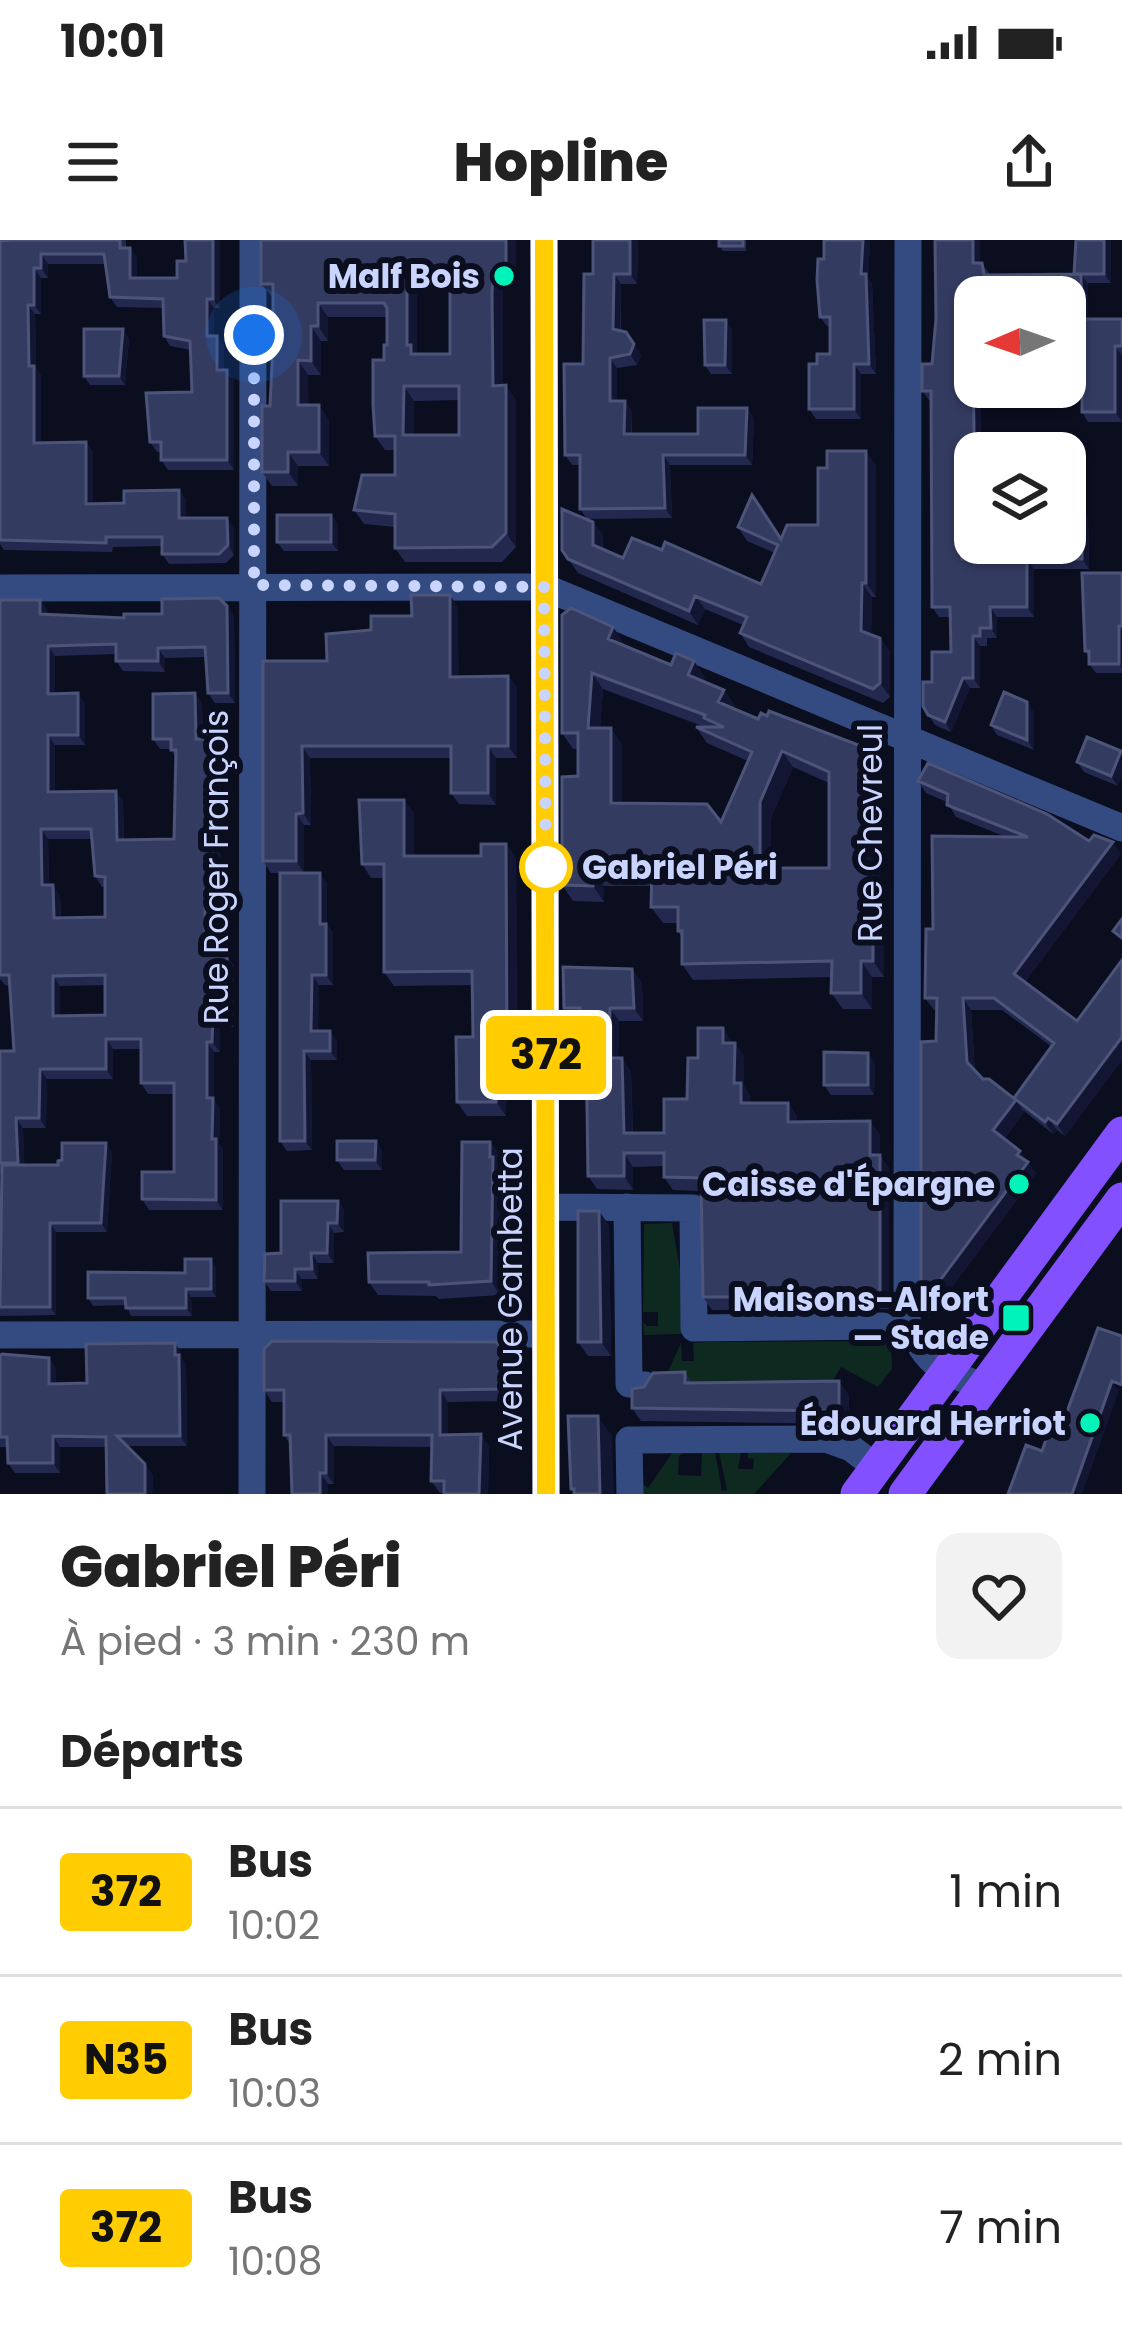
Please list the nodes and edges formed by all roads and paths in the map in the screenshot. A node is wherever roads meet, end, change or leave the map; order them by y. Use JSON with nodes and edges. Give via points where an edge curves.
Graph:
{"nodes":[{"id":1,"x":254,"y":240,"type":"edge"},
{"id":2,"x":544,"y":240,"type":"edge"},
{"id":3,"x":908,"y":240,"type":"edge"},
{"id":4,"x":254,"y":585,"type":"junction"},
{"id":5,"x":544,"y":587,"type":"junction"},
{"id":6,"x":0,"y":588,"type":"edge"},
{"id":7,"x":906,"y":738,"type":"junction"},
{"id":8,"x":1122,"y":828,"type":"edge"},
{"id":9,"x":1122,"y":1133,"type":"edge"},
{"id":10,"x":1122,"y":1199,"type":"edge"},
{"id":11,"x":546,"y":1207,"type":"junction"},
{"id":12,"x":627,"y":1207,"type":"junction"},
{"id":13,"x":883,"y":1327,"type":"dead end"},
{"id":14,"x":545,"y":1334,"type":"junction"},
{"id":15,"x":0,"y":1335,"type":"edge"},
{"id":16,"x":250,"y":1335,"type":"junction"},
{"id":17,"x":944,"y":1372,"type":"junction"},
{"id":18,"x":645,"y":1385,"type":"edge"},
{"id":19,"x":983,"y":1386,"type":"junction"},
{"id":20,"x":867,"y":1481,"type":"edge"},
{"id":21,"x":252,"y":1494,"type":"edge"},
{"id":22,"x":546,"y":1494,"type":"edge"},
{"id":23,"x":630,"y":1494,"type":"edge"},
{"id":24,"x":904,"y":1494,"type":"edge"}],
"edges":[{"from":1,"to":4,"type":"street","name":"Rue Roger François"},
{"from":2,"to":5,"type":"street","name":"Avenue Gambetta"},
{"from":3,"to":7,"type":"street","name":"Rue Chevreul"},
{"from":4,"to":5,"type":"street"},
{"from":4,"to":6,"type":"street"},
{"from":4,"to":16,"type":"street","name":"Rue Roger François"},
{"from":5,"to":7,"type":"street"},
{"from":5,"to":11,"type":"street","name":"Avenue Gambetta"},
{"from":7,"to":8,"type":"street"},
{"from":7,"to":17,"type":"street","name":"Rue Chevreul","via":[[907,1322]]},
{"from":9,"to":17,"type":"main road"},
{"from":10,"to":19,"type":"main road"},
{"from":11,"to":12,"type":"street"},
{"from":11,"to":14,"type":"street","name":"Avenue Gambetta"},
{"from":12,"to":13,"type":"street","via":[[693,1208],[694,1328]]},
{"from":12,"to":18,"type":"street","via":[[629,1384]]},
{"from":14,"to":16,"type":"street"},
{"from":14,"to":22,"type":"street","name":"Avenue Gambetta"},
{"from":15,"to":16,"type":"street"},
{"from":16,"to":21,"type":"street","name":"Rue Roger François"},
{"from":17,"to":19,"type":"street"},
{"from":17,"to":20,"type":"main road"},
{"from":19,"to":24,"type":"main road"},
{"from":20,"to":23,"type":"street","via":[[851,1448],[826,1439],[629,1440]]}]}
